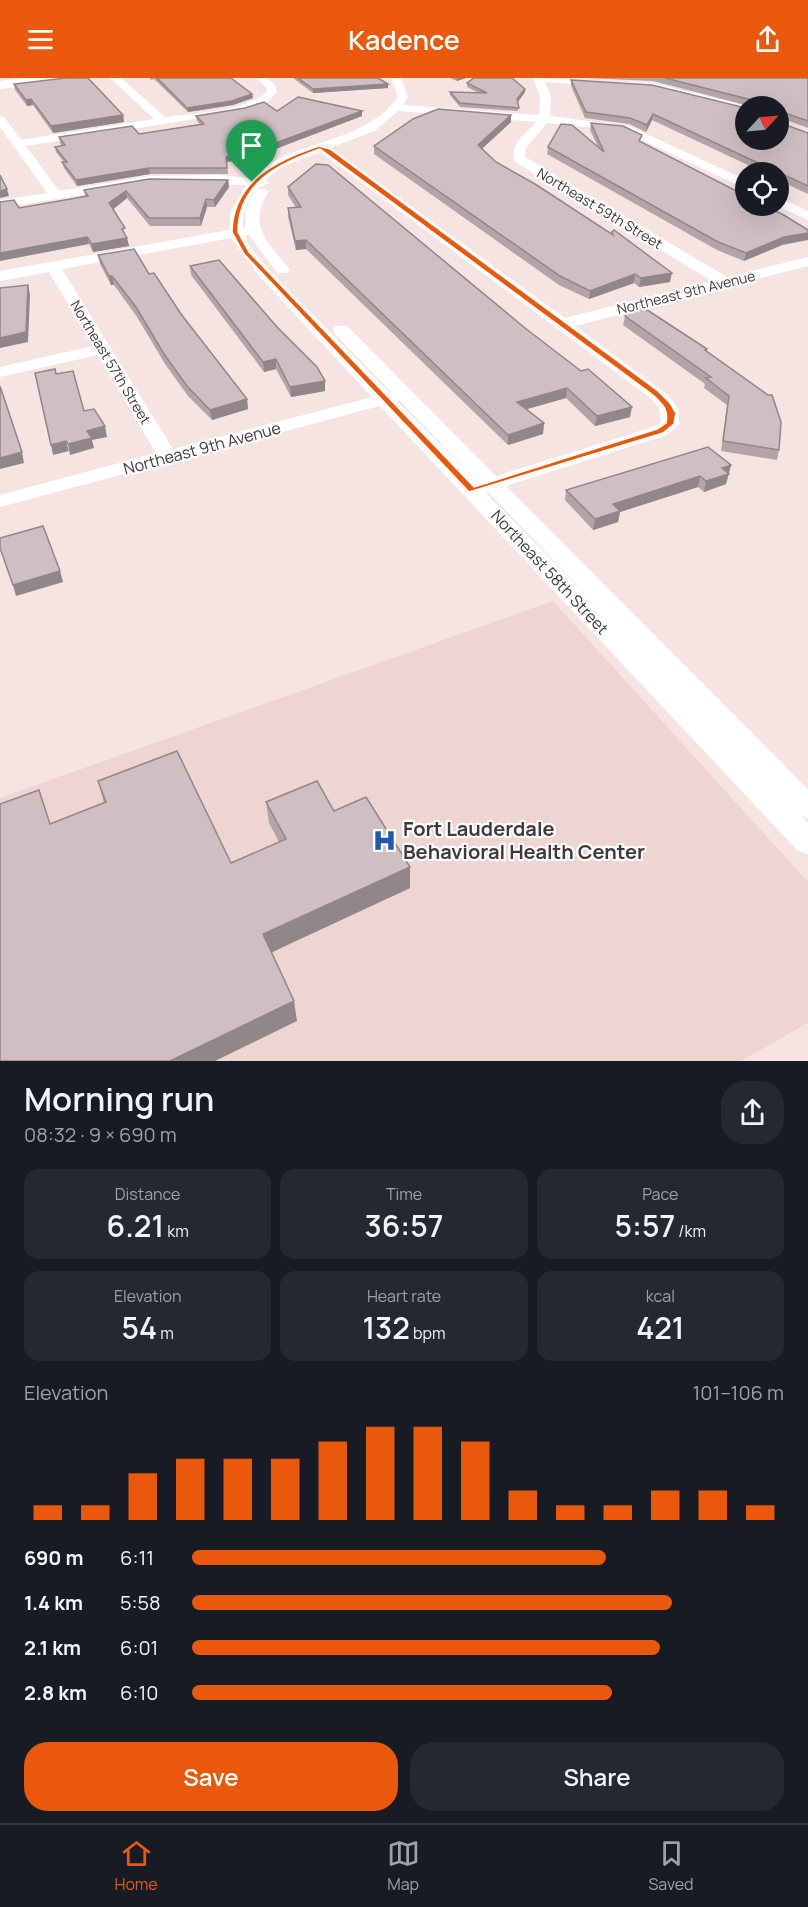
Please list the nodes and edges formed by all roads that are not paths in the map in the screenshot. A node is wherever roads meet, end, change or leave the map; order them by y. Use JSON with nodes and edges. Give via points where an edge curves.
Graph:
{"nodes":[{"id":1,"x":27,"y":78,"type":"edge"},
{"id":2,"x":67,"y":78,"type":"edge"},
{"id":3,"x":115,"y":78,"type":"edge"},
{"id":4,"x":261,"y":78,"type":"edge"},
{"id":5,"x":396,"y":78,"type":"edge"},
{"id":6,"x":539,"y":78,"type":"edge"},
{"id":7,"x":667,"y":78,"type":"edge"},
{"id":8,"x":0,"y":80,"type":"edge"},
{"id":9,"x":0,"y":85,"type":"edge"},
{"id":10,"x":652,"y":86,"type":"junction"},
{"id":11,"x":416,"y":95,"type":"dead end"},
{"id":12,"x":735,"y":106,"type":"edge"},
{"id":13,"x":404,"y":108,"type":"junction"},
{"id":14,"x":0,"y":119,"type":"edge"},
{"id":15,"x":544,"y":119,"type":"junction"},
{"id":16,"x":164,"y":122,"type":"junction"},
{"id":17,"x":18,"y":144,"type":"junction"},
{"id":18,"x":324,"y":148,"type":"junction"},
{"id":19,"x":735,"y":180,"type":"edge"},
{"id":20,"x":260,"y":183,"type":"junction"},
{"id":21,"x":55,"y":195,"type":"junction"},
{"id":22,"x":0,"y":204,"type":"edge"},
{"id":23,"x":789,"y":206,"type":"edge"},
{"id":24,"x":808,"y":216,"type":"edge"},
{"id":25,"x":243,"y":231,"type":"junction"},
{"id":26,"x":808,"y":261,"type":"edge"},
{"id":27,"x":53,"y":266,"type":"junction"},
{"id":28,"x":0,"y":276,"type":"edge"},
{"id":29,"x":724,"y":282,"type":"junction"},
{"id":30,"x":563,"y":324,"type":"junction"},
{"id":31,"x":103,"y":349,"type":"junction"},
{"id":32,"x":0,"y":372,"type":"edge"},
{"id":33,"x":395,"y":396,"type":"junction"},
{"id":34,"x":168,"y":457,"type":"junction"},
{"id":35,"x":482,"y":487,"type":"junction"},
{"id":36,"x":0,"y":501,"type":"edge"},
{"id":37,"x":808,"y":807,"type":"edge"},
{"id":38,"x":808,"y":842,"type":"edge"}],
"edges":[{"from":1,"to":8,"type":"street"},
{"from":2,"to":9,"type":"street"},
{"from":3,"to":16,"type":"street"},
{"from":4,"to":16,"type":"street","via":[[272,92],[262,102]]},
{"from":5,"to":13,"type":"street"},
{"from":6,"to":10,"type":"street"},
{"from":6,"to":15,"type":"street","via":[[548,103]]},
{"from":7,"to":10,"type":"street"},
{"from":10,"to":12,"type":"street"},
{"from":11,"to":13,"type":"street"},
{"from":13,"to":15,"type":"street"},
{"from":13,"to":18,"type":"street","via":[[381,130]]},
{"from":14,"to":17,"type":"street"},
{"from":15,"to":19,"type":"street","via":[[625,128]]},
{"from":15,"to":29,"type":"street","name":"Northeast 59th Street","via":[[520,147],[519,159]]},
{"from":16,"to":17,"type":"street"},
{"from":17,"to":21,"type":"street"},
{"from":18,"to":20,"type":"street"},
{"from":18,"to":30,"type":"street"},
{"from":20,"to":21,"type":"street","via":[[150,180]]},
{"from":20,"to":25,"type":"street"},
{"from":21,"to":22,"type":"street"},
{"from":23,"to":24,"type":"street"},
{"from":25,"to":27,"type":"street"},
{"from":25,"to":33,"type":"street","name":"Northeast 58th Street"},
{"from":26,"to":29,"type":"street","name":"Northeast 9th Avenue"},
{"from":27,"to":28,"type":"street"},
{"from":27,"to":31,"type":"street","name":"Northeast 57th Street"},
{"from":29,"to":30,"type":"street","name":"Northeast 9th Avenue"},
{"from":30,"to":35,"type":"street","via":[[668,404],[672,413],[670,424],[660,431]]},
{"from":31,"to":32,"type":"street"},
{"from":31,"to":34,"type":"street","name":"Northeast 57th Street"},
{"from":33,"to":34,"type":"street","name":"Northeast 9th Avenue"},
{"from":33,"to":35,"type":"street","name":"Northeast 58th Street"},
{"from":34,"to":36,"type":"street","name":"Northeast 9th Avenue"},
{"from":35,"to":37,"type":"street","name":"Northeast 58th Street"},
{"from":35,"to":38,"type":"street","name":"Northeast 58th Street"}]}
